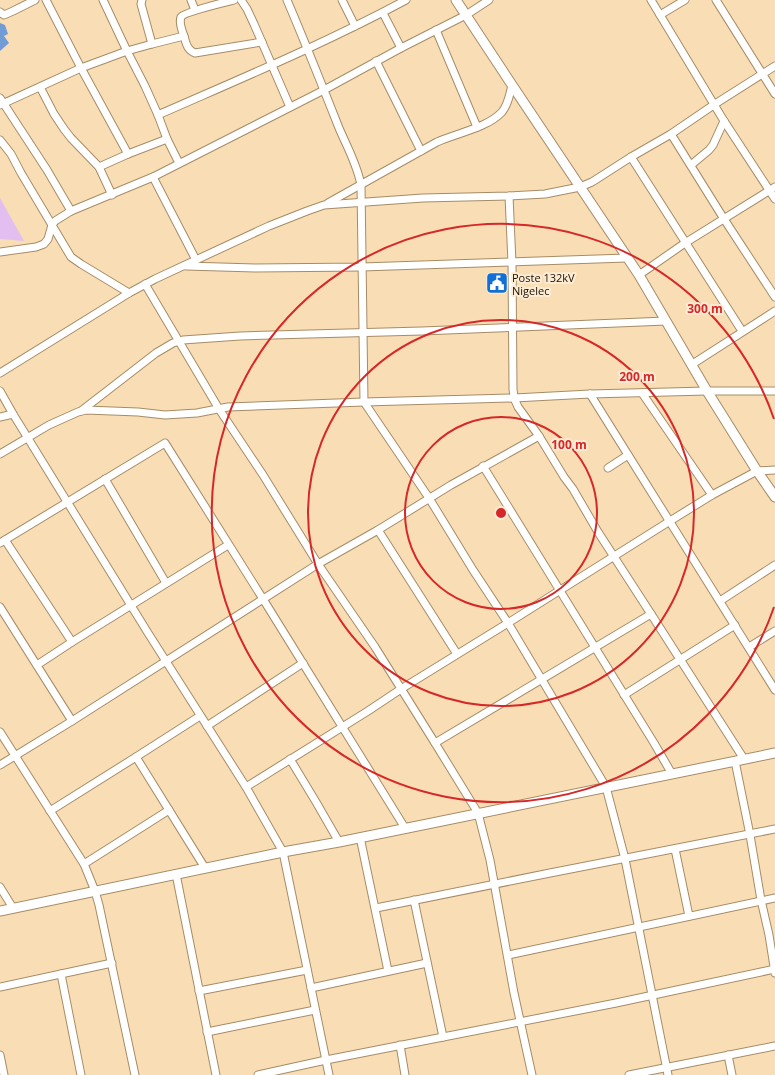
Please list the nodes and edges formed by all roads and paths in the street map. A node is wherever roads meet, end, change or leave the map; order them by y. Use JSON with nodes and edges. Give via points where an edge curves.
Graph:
{"nodes":[{"id":1,"x":35,"y":0,"type":"edge"},
{"id":2,"x":46,"y":0,"type":"edge"},
{"id":3,"x":103,"y":0,"type":"edge"},
{"id":4,"x":142,"y":0,"type":"edge"},
{"id":5,"x":191,"y":0,"type":"edge"},
{"id":6,"x":234,"y":0,"type":"edge"},
{"id":7,"x":241,"y":0,"type":"edge"},
{"id":8,"x":287,"y":0,"type":"edge"},
{"id":9,"x":342,"y":0,"type":"edge"},
{"id":10,"x":406,"y":0,"type":"edge"},
{"id":11,"x":456,"y":0,"type":"edge"},
{"id":12,"x":489,"y":0,"type":"edge"},
{"id":13,"x":651,"y":0,"type":"edge"},
{"id":14,"x":685,"y":0,"type":"edge"},
{"id":15,"x":716,"y":0,"type":"edge"},
{"id":16,"x":195,"y":10,"type":"junction"},
{"id":17,"x":0,"y":12,"type":"edge"},
{"id":18,"x":383,"y":12,"type":"junction"},
{"id":19,"x":466,"y":15,"type":"junction"},
{"id":20,"x":660,"y":15,"type":"junction"},
{"id":21,"x":355,"y":26,"type":"junction"},
{"id":22,"x":436,"y":30,"type":"junction"},
{"id":23,"x":184,"y":36,"type":"junction"},
{"id":24,"x":262,"y":42,"type":"junction"},
{"id":25,"x":152,"y":44,"type":"junction"},
{"id":26,"x":401,"y":48,"type":"junction"},
{"id":27,"x":308,"y":49,"type":"junction"},
{"id":28,"x":127,"y":51,"type":"junction"},
{"id":29,"x":376,"y":62,"type":"junction"},
{"id":30,"x":272,"y":66,"type":"junction"},
{"id":31,"x":775,"y":66,"type":"edge"},
{"id":32,"x":81,"y":68,"type":"junction"},
{"id":33,"x":763,"y":74,"type":"junction"},
{"id":34,"x":40,"y":86,"type":"junction"},
{"id":35,"x":512,"y":86,"type":"junction"},
{"id":36,"x":324,"y":90,"type":"junction"},
{"id":37,"x":775,"y":94,"type":"edge"},
{"id":38,"x":1,"y":102,"type":"edge"},
{"id":39,"x":715,"y":104,"type":"junction"},
{"id":40,"x":290,"y":107,"type":"junction"},
{"id":41,"x":158,"y":115,"type":"junction"},
{"id":42,"x":724,"y":120,"type":"junction"},
{"id":43,"x":477,"y":127,"type":"junction"},
{"id":44,"x":671,"y":134,"type":"junction"},
{"id":45,"x":0,"y":140,"type":"edge"},
{"id":46,"x":167,"y":140,"type":"junction"},
{"id":47,"x":421,"y":151,"type":"junction"},
{"id":48,"x":128,"y":154,"type":"junction"},
{"id":49,"x":631,"y":157,"type":"junction"},
{"id":50,"x":178,"y":163,"type":"junction"},
{"id":51,"x":691,"y":165,"type":"junction"},
{"id":52,"x":100,"y":167,"type":"junction"},
{"id":53,"x":153,"y":177,"type":"junction"},
{"id":54,"x":361,"y":185,"type":"junction"},
{"id":55,"x":580,"y":187,"type":"junction"},
{"id":56,"x":772,"y":189,"type":"edge"},
{"id":57,"x":112,"y":195,"type":"junction"},
{"id":58,"x":509,"y":196,"type":"junction"},
{"id":59,"x":775,"y":199,"type":"edge"},
{"id":60,"x":362,"y":202,"type":"junction"},
{"id":61,"x":324,"y":205,"type":"junction"},
{"id":62,"x":71,"y":211,"type":"junction"},
{"id":63,"x":724,"y":219,"type":"junction"},
{"id":64,"x":52,"y":225,"type":"junction"},
{"id":65,"x":685,"y":243,"type":"junction"},
{"id":66,"x":0,"y":252,"type":"edge"},
{"id":67,"x":627,"y":258,"type":"junction"},
{"id":68,"x":196,"y":260,"type":"junction"},
{"id":69,"x":512,"y":263,"type":"junction"},
{"id":70,"x":181,"y":266,"type":"junction"},
{"id":71,"x":362,"y":267,"type":"junction"},
{"id":72,"x":639,"y":275,"type":"junction"},
{"id":73,"x":145,"y":284,"type":"junction"},
{"id":74,"x":129,"y":293,"type":"junction"},
{"id":75,"x":775,"y":297,"type":"edge"},
{"id":76,"x":775,"y":311,"type":"edge"},
{"id":77,"x":666,"y":321,"type":"junction"},
{"id":78,"x":512,"y":328,"type":"junction"},
{"id":79,"x":742,"y":331,"type":"junction"},
{"id":80,"x":362,"y":332,"type":"junction"},
{"id":81,"x":178,"y":340,"type":"junction"},
{"id":82,"x":691,"y":365,"type":"junction"},
{"id":83,"x":0,"y":373,"type":"edge"},
{"id":84,"x":0,"y":391,"type":"edge"},
{"id":85,"x":707,"y":391,"type":"junction"},
{"id":86,"x":775,"y":391,"type":"edge"},
{"id":87,"x":642,"y":393,"type":"junction"},
{"id":88,"x":590,"y":394,"type":"junction"},
{"id":89,"x":514,"y":398,"type":"junction"},
{"id":90,"x":364,"y":402,"type":"junction"},
{"id":91,"x":219,"y":409,"type":"junction"},
{"id":92,"x":81,"y":411,"type":"junction"},
{"id":93,"x":13,"y":414,"type":"junction"},
{"id":94,"x":0,"y":417,"type":"edge"},
{"id":95,"x":539,"y":436,"type":"junction"},
{"id":96,"x":27,"y":437,"type":"junction"},
{"id":97,"x":0,"y":454,"type":"edge"},
{"id":98,"x":628,"y":455,"type":"junction"},
{"id":99,"x":483,"y":466,"type":"junction"},
{"id":100,"x":608,"y":468,"type":"dead end"},
{"id":101,"x":775,"y":470,"type":"edge"},
{"id":102,"x":757,"y":471,"type":"junction"},
{"id":103,"x":105,"y":479,"type":"junction"},
{"id":104,"x":712,"y":496,"type":"junction"},
{"id":105,"x":775,"y":497,"type":"edge"},
{"id":106,"x":429,"y":498,"type":"junction"},
{"id":107,"x":67,"y":502,"type":"junction"},
{"id":108,"x":670,"y":521,"type":"junction"},
{"id":109,"x":378,"y":530,"type":"junction"},
{"id":110,"x":3,"y":542,"type":"edge"},
{"id":111,"x":228,"y":544,"type":"junction"},
{"id":112,"x":614,"y":556,"type":"junction"},
{"id":113,"x":318,"y":564,"type":"junction"},
{"id":114,"x":775,"y":564,"type":"edge"},
{"id":115,"x":166,"y":583,"type":"junction"},
{"id":116,"x":560,"y":591,"type":"junction"},
{"id":117,"x":263,"y":599,"type":"junction"},
{"id":118,"x":720,"y":601,"type":"junction"},
{"id":119,"x":131,"y":605,"type":"junction"},
{"id":120,"x":0,"y":607,"type":"edge"},
{"id":121,"x":651,"y":614,"type":"junction"},
{"id":122,"x":508,"y":623,"type":"junction"},
{"id":123,"x":735,"y":625,"type":"junction"},
{"id":124,"x":775,"y":631,"type":"edge"},
{"id":125,"x":72,"y":642,"type":"junction"},
{"id":126,"x":595,"y":648,"type":"junction"},
{"id":127,"x":749,"y":648,"type":"junction"},
{"id":128,"x":457,"y":654,"type":"junction"},
{"id":129,"x":680,"y":660,"type":"junction"},
{"id":130,"x":166,"y":662,"type":"junction"},
{"id":131,"x":303,"y":663,"type":"junction"},
{"id":132,"x":37,"y":665,"type":"junction"},
{"id":133,"x":541,"y":680,"type":"junction"},
{"id":134,"x":401,"y":689,"type":"junction"},
{"id":135,"x":775,"y":690,"type":"edge"},
{"id":136,"x":624,"y":695,"type":"junction"},
{"id":137,"x":200,"y":716,"type":"junction"},
{"id":138,"x":72,"y":721,"type":"junction"},
{"id":139,"x":207,"y":726,"type":"junction"},
{"id":140,"x":343,"y":727,"type":"junction"},
{"id":141,"x":0,"y":732,"type":"edge"},
{"id":142,"x":435,"y":743,"type":"junction"},
{"id":143,"x":775,"y":753,"type":"edge"},
{"id":144,"x":15,"y":756,"type":"junction"},
{"id":145,"x":136,"y":757,"type":"junction"},
{"id":146,"x":290,"y":759,"type":"junction"},
{"id":147,"x":740,"y":760,"type":"junction"},
{"id":148,"x":0,"y":765,"type":"edge"},
{"id":149,"x":672,"y":774,"type":"junction"},
{"id":150,"x":246,"y":787,"type":"junction"},
{"id":151,"x":606,"y":787,"type":"junction"},
{"id":152,"x":169,"y":810,"type":"junction"},
{"id":153,"x":50,"y":811,"type":"junction"},
{"id":154,"x":478,"y":813,"type":"junction"},
{"id":155,"x":405,"y":828,"type":"junction"},
{"id":156,"x":775,"y":829,"type":"edge"},
{"id":157,"x":750,"y":835,"type":"junction"},
{"id":158,"x":360,"y":837,"type":"junction"},
{"id":159,"x":339,"y":842,"type":"junction"},
{"id":160,"x":675,"y":849,"type":"junction"},
{"id":161,"x":283,"y":852,"type":"junction"},
{"id":162,"x":625,"y":859,"type":"junction"},
{"id":163,"x":84,"y":864,"type":"junction"},
{"id":164,"x":205,"y":868,"type":"junction"},
{"id":165,"x":176,"y":874,"type":"junction"},
{"id":166,"x":494,"y":885,"type":"junction"},
{"id":167,"x":0,"y":887,"type":"edge"},
{"id":168,"x":95,"y":891,"type":"junction"},
{"id":169,"x":775,"y":898,"type":"edge"},
{"id":170,"x":414,"y":900,"type":"junction"},
{"id":171,"x":761,"y":900,"type":"junction"},
{"id":172,"x":13,"y":908,"type":"junction"},
{"id":173,"x":376,"y":908,"type":"junction"},
{"id":174,"x":0,"y":911,"type":"edge"},
{"id":175,"x":689,"y":916,"type":"junction"},
{"id":176,"x":638,"y":926,"type":"junction"},
{"id":177,"x":508,"y":955,"type":"junction"},
{"id":178,"x":112,"y":963,"type":"junction"},
{"id":179,"x":428,"y":963,"type":"junction"},
{"id":180,"x":307,"y":970,"type":"junction"},
{"id":181,"x":775,"y":970,"type":"edge"},
{"id":182,"x":388,"y":971,"type":"junction"},
{"id":183,"x":61,"y":974,"type":"junction"},
{"id":184,"x":0,"y":987,"type":"edge"},
{"id":185,"x":311,"y":988,"type":"junction"},
{"id":186,"x":199,"y":991,"type":"junction"},
{"id":187,"x":652,"y":995,"type":"junction"},
{"id":188,"x":316,"y":1010,"type":"junction"},
{"id":189,"x":521,"y":1021,"type":"junction"},
{"id":190,"x":207,"y":1032,"type":"junction"},
{"id":191,"x":443,"y":1038,"type":"junction"},
{"id":192,"x":400,"y":1045,"type":"junction"},
{"id":193,"x":775,"y":1046,"type":"edge"},
{"id":194,"x":0,"y":1055,"type":"edge"},
{"id":195,"x":728,"y":1055,"type":"junction"},
{"id":196,"x":326,"y":1060,"type":"junction"},
{"id":197,"x":667,"y":1067,"type":"junction"},
{"id":198,"x":4,"y":1075,"type":"edge"},
{"id":199,"x":81,"y":1075,"type":"edge"},
{"id":200,"x":135,"y":1075,"type":"edge"},
{"id":201,"x":216,"y":1075,"type":"edge"},
{"id":202,"x":258,"y":1075,"type":"edge"},
{"id":203,"x":329,"y":1075,"type":"edge"},
{"id":204,"x":405,"y":1075,"type":"edge"},
{"id":205,"x":532,"y":1075,"type":"edge"},
{"id":206,"x":629,"y":1075,"type":"edge"},
{"id":207,"x":668,"y":1075,"type":"edge"},
{"id":208,"x":732,"y":1075,"type":"edge"}],
"edges":[{"from":1,"to":17,"type":"street","via":[[4,15]]},
{"from":2,"to":32,"type":"street"},
{"from":3,"to":28,"type":"street"},
{"from":4,"to":25,"type":"street"},
{"from":5,"to":16,"type":"street"},
{"from":6,"to":16,"type":"street"},
{"from":7,"to":24,"type":"street"},
{"from":8,"to":27,"type":"street"},
{"from":9,"to":21,"type":"street"},
{"from":10,"to":18,"type":"street"},
{"from":11,"to":19,"type":"street"},
{"from":12,"to":19,"type":"street"},
{"from":13,"to":20,"type":"street"},
{"from":14,"to":20,"type":"street"},
{"from":15,"to":33,"type":"street"},
{"from":16,"to":23,"type":"street","via":[[181,16]]},
{"from":18,"to":21,"type":"street"},
{"from":18,"to":26,"type":"street"},
{"from":19,"to":22,"type":"street"},
{"from":19,"to":35,"type":"street"},
{"from":20,"to":39,"type":"street"},
{"from":21,"to":27,"type":"street"},
{"from":22,"to":26,"type":"street"},
{"from":22,"to":43,"type":"street"},
{"from":23,"to":24,"type":"street","via":[[187,48],[195,53]]},
{"from":23,"to":25,"type":"street"},
{"from":24,"to":30,"type":"street"},
{"from":25,"to":28,"type":"street"},
{"from":26,"to":29,"type":"street"},
{"from":27,"to":30,"type":"street"},
{"from":27,"to":36,"type":"street"},
{"from":28,"to":32,"type":"street"},
{"from":28,"to":41,"type":"street"},
{"from":29,"to":36,"type":"street"},
{"from":29,"to":47,"type":"street"},
{"from":30,"to":40,"type":"street"},
{"from":30,"to":41,"type":"street"},
{"from":31,"to":33,"type":"street"},
{"from":32,"to":34,"type":"street"},
{"from":32,"to":48,"type":"street"},
{"from":33,"to":37,"type":"street"},
{"from":33,"to":39,"type":"street"},
{"from":34,"to":38,"type":"street"},
{"from":34,"to":52,"type":"street","via":[[64,129]]},
{"from":35,"to":43,"type":"street","via":[[503,111]]},
{"from":35,"to":55,"type":"street"},
{"from":36,"to":40,"type":"street"},
{"from":36,"to":54,"type":"street","via":[[360,176]]},
{"from":38,"to":62,"type":"street"},
{"from":39,"to":42,"type":"street"},
{"from":39,"to":44,"type":"street"},
{"from":40,"to":50,"type":"street"},
{"from":41,"to":46,"type":"street"},
{"from":42,"to":51,"type":"street","via":[[713,145]]},
{"from":42,"to":56,"type":"street"},
{"from":43,"to":47,"type":"street"},
{"from":44,"to":49,"type":"street"},
{"from":44,"to":51,"type":"street"},
{"from":45,"to":64,"type":"street","via":[[11,154],[20,174]]},
{"from":46,"to":48,"type":"street"},
{"from":46,"to":50,"type":"street"},
{"from":47,"to":54,"type":"street"},
{"from":48,"to":52,"type":"street"},
{"from":49,"to":55,"type":"street"},
{"from":49,"to":65,"type":"street"},
{"from":50,"to":53,"type":"street"},
{"from":51,"to":63,"type":"street"},
{"from":52,"to":57,"type":"street"},
{"from":53,"to":57,"type":"street"},
{"from":53,"to":68,"type":"street"},
{"from":54,"to":60,"type":"street"},
{"from":54,"to":61,"type":"street"},
{"from":55,"to":58,"type":"street","via":[[545,194]]},
{"from":55,"to":67,"type":"street"},
{"from":56,"to":59,"type":"street"},
{"from":56,"to":63,"type":"street"},
{"from":57,"to":62,"type":"street"},
{"from":58,"to":60,"type":"street"},
{"from":58,"to":69,"type":"street"},
{"from":60,"to":61,"type":"street"},
{"from":60,"to":71,"type":"street"},
{"from":61,"to":68,"type":"street","via":[[269,226]]},
{"from":62,"to":64,"type":"street"},
{"from":63,"to":65,"type":"street"},
{"from":63,"to":75,"type":"street"},
{"from":64,"to":66,"type":"street","via":[[44,244]]},
{"from":64,"to":74,"type":"street","via":[[71,257]]},
{"from":65,"to":72,"type":"street"},
{"from":65,"to":79,"type":"street"},
{"from":67,"to":69,"type":"street"},
{"from":67,"to":72,"type":"street"},
{"from":68,"to":70,"type":"street"},
{"from":69,"to":71,"type":"street"},
{"from":69,"to":78,"type":"street"},
{"from":70,"to":71,"type":"street"},
{"from":70,"to":73,"type":"street"},
{"from":71,"to":80,"type":"street"},
{"from":72,"to":77,"type":"street"},
{"from":73,"to":74,"type":"street"},
{"from":73,"to":81,"type":"street"},
{"from":74,"to":83,"type":"street"},
{"from":76,"to":79,"type":"street"},
{"from":77,"to":78,"type":"street"},
{"from":77,"to":82,"type":"street"},
{"from":78,"to":80,"type":"street"},
{"from":78,"to":89,"type":"street"},
{"from":79,"to":82,"type":"street"},
{"from":80,"to":81,"type":"street"},
{"from":80,"to":90,"type":"street"},
{"from":81,"to":91,"type":"street"},
{"from":81,"to":92,"type":"street","via":[[156,353]]},
{"from":82,"to":85,"type":"street"},
{"from":84,"to":93,"type":"street"},
{"from":85,"to":86,"type":"street"},
{"from":85,"to":87,"type":"street"},
{"from":85,"to":102,"type":"street"},
{"from":87,"to":88,"type":"street"},
{"from":87,"to":104,"type":"street"},
{"from":88,"to":89,"type":"street"},
{"from":88,"to":98,"type":"street"},
{"from":89,"to":90,"type":"street"},
{"from":89,"to":95,"type":"street"},
{"from":90,"to":91,"type":"street"},
{"from":90,"to":106,"type":"street"},
{"from":91,"to":92,"type":"street","via":[[164,415]]},
{"from":91,"to":113,"type":"street"},
{"from":92,"to":96,"type":"street","via":[[49,424]]},
{"from":93,"to":94,"type":"street"},
{"from":93,"to":96,"type":"street"},
{"from":95,"to":99,"type":"street"},
{"from":95,"to":112,"type":"street"},
{"from":96,"to":97,"type":"street"},
{"from":96,"to":107,"type":"street"},
{"from":98,"to":100,"type":"street"},
{"from":98,"to":108,"type":"street"},
{"from":99,"to":106,"type":"street"},
{"from":99,"to":116,"type":"street"},
{"from":101,"to":102,"type":"street"},
{"from":102,"to":104,"type":"street"},
{"from":102,"to":105,"type":"street"},
{"from":103,"to":107,"type":"street"},
{"from":103,"to":111,"type":"street","via":[[165,443]]},
{"from":103,"to":115,"type":"street"},
{"from":104,"to":108,"type":"street"},
{"from":106,"to":109,"type":"street"},
{"from":106,"to":122,"type":"street"},
{"from":107,"to":110,"type":"street"},
{"from":107,"to":119,"type":"street"},
{"from":108,"to":112,"type":"street"},
{"from":108,"to":118,"type":"street"},
{"from":109,"to":113,"type":"street"},
{"from":109,"to":128,"type":"street"},
{"from":110,"to":125,"type":"street"},
{"from":111,"to":115,"type":"street"},
{"from":111,"to":117,"type":"street"},
{"from":112,"to":116,"type":"street"},
{"from":112,"to":121,"type":"street"},
{"from":113,"to":117,"type":"street"},
{"from":113,"to":134,"type":"street"},
{"from":114,"to":118,"type":"street"},
{"from":115,"to":119,"type":"street"},
{"from":116,"to":122,"type":"street"},
{"from":116,"to":126,"type":"street"},
{"from":117,"to":130,"type":"street"},
{"from":117,"to":131,"type":"street"},
{"from":118,"to":123,"type":"street"},
{"from":119,"to":125,"type":"street"},
{"from":119,"to":130,"type":"street"},
{"from":120,"to":132,"type":"street"},
{"from":121,"to":126,"type":"street"},
{"from":121,"to":129,"type":"street"},
{"from":122,"to":128,"type":"street"},
{"from":122,"to":133,"type":"street"},
{"from":123,"to":127,"type":"street"},
{"from":123,"to":129,"type":"street"},
{"from":124,"to":127,"type":"street"},
{"from":125,"to":132,"type":"street"},
{"from":126,"to":133,"type":"street"},
{"from":126,"to":136,"type":"street"},
{"from":127,"to":135,"type":"street"},
{"from":128,"to":134,"type":"street"},
{"from":129,"to":136,"type":"street"},
{"from":129,"to":147,"type":"street"},
{"from":130,"to":137,"type":"street"},
{"from":130,"to":138,"type":"street"},
{"from":131,"to":139,"type":"street"},
{"from":131,"to":140,"type":"street"},
{"from":132,"to":138,"type":"street"},
{"from":133,"to":142,"type":"street"},
{"from":133,"to":151,"type":"street"},
{"from":134,"to":140,"type":"street"},
{"from":134,"to":142,"type":"street"},
{"from":136,"to":149,"type":"street"},
{"from":137,"to":139,"type":"street"},
{"from":137,"to":145,"type":"street"},
{"from":138,"to":144,"type":"street"},
{"from":139,"to":150,"type":"street"},
{"from":140,"to":146,"type":"street"},
{"from":140,"to":155,"type":"street"},
{"from":141,"to":144,"type":"street"},
{"from":142,"to":154,"type":"street"},
{"from":143,"to":147,"type":"street"},
{"from":144,"to":148,"type":"street"},
{"from":144,"to":153,"type":"street"},
{"from":145,"to":152,"type":"street"},
{"from":145,"to":153,"type":"street"},
{"from":146,"to":150,"type":"street"},
{"from":146,"to":159,"type":"street"},
{"from":147,"to":149,"type":"street"},
{"from":147,"to":157,"type":"street"},
{"from":149,"to":151,"type":"street"},
{"from":150,"to":161,"type":"street"},
{"from":151,"to":154,"type":"street"},
{"from":151,"to":162,"type":"street"},
{"from":152,"to":163,"type":"street"},
{"from":152,"to":164,"type":"street"},
{"from":153,"to":163,"type":"street"},
{"from":154,"to":155,"type":"street"},
{"from":154,"to":166,"type":"street"},
{"from":155,"to":158,"type":"street"},
{"from":156,"to":157,"type":"street"},
{"from":157,"to":160,"type":"street"},
{"from":157,"to":171,"type":"street"},
{"from":158,"to":159,"type":"street"},
{"from":158,"to":173,"type":"street"},
{"from":159,"to":161,"type":"street"},
{"from":160,"to":162,"type":"street"},
{"from":160,"to":175,"type":"street"},
{"from":161,"to":164,"type":"street"},
{"from":161,"to":180,"type":"street"},
{"from":162,"to":166,"type":"street"},
{"from":162,"to":176,"type":"street"},
{"from":163,"to":168,"type":"street"},
{"from":164,"to":165,"type":"street"},
{"from":165,"to":168,"type":"street"},
{"from":165,"to":186,"type":"street"},
{"from":166,"to":170,"type":"street"},
{"from":166,"to":177,"type":"street"},
{"from":167,"to":172,"type":"street"},
{"from":168,"to":172,"type":"street"},
{"from":168,"to":178,"type":"street"},
{"from":169,"to":171,"type":"street"},
{"from":170,"to":173,"type":"street"},
{"from":170,"to":179,"type":"street"},
{"from":171,"to":175,"type":"street"},
{"from":171,"to":181,"type":"street"},
{"from":172,"to":174,"type":"street"},
{"from":173,"to":182,"type":"street"},
{"from":175,"to":176,"type":"street"},
{"from":176,"to":177,"type":"street"},
{"from":176,"to":187,"type":"street"},
{"from":177,"to":189,"type":"street"},
{"from":178,"to":183,"type":"street"},
{"from":178,"to":200,"type":"street"},
{"from":179,"to":182,"type":"street"},
{"from":179,"to":191,"type":"street"},
{"from":180,"to":185,"type":"street"},
{"from":180,"to":186,"type":"street"},
{"from":181,"to":187,"type":"street"},
{"from":182,"to":185,"type":"street"},
{"from":183,"to":184,"type":"street"},
{"from":183,"to":199,"type":"street"},
{"from":185,"to":188,"type":"street"},
{"from":186,"to":190,"type":"street"},
{"from":187,"to":189,"type":"street"},
{"from":187,"to":197,"type":"street"},
{"from":188,"to":190,"type":"street"},
{"from":188,"to":196,"type":"street"},
{"from":189,"to":191,"type":"street"},
{"from":189,"to":205,"type":"street"},
{"from":190,"to":201,"type":"street"},
{"from":191,"to":192,"type":"street"},
{"from":192,"to":196,"type":"street"},
{"from":192,"to":204,"type":"street"},
{"from":193,"to":195,"type":"street"},
{"from":194,"to":198,"type":"street"},
{"from":195,"to":197,"type":"street"},
{"from":195,"to":208,"type":"street"},
{"from":196,"to":202,"type":"street"},
{"from":196,"to":203,"type":"street"},
{"from":197,"to":206,"type":"street"},
{"from":197,"to":207,"type":"street"}]}
